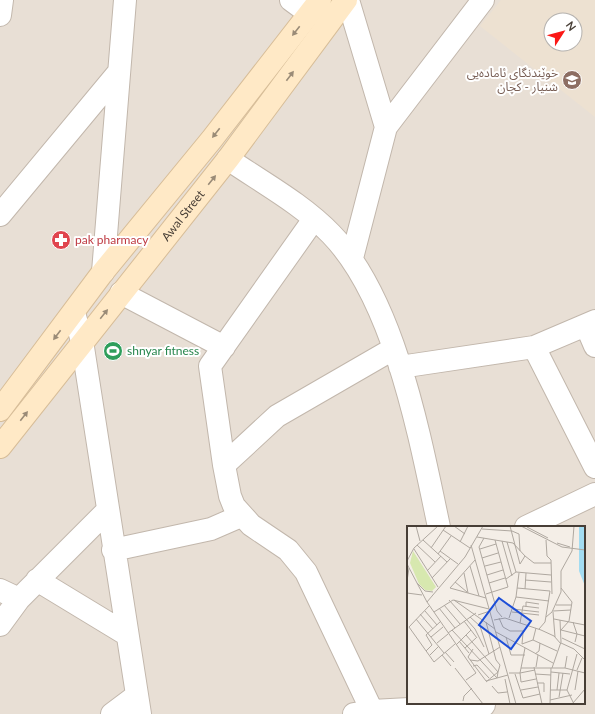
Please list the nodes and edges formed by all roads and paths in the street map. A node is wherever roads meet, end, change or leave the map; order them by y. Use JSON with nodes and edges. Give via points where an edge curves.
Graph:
{"nodes":[{"id":1,"x":2,"y":0,"type":"edge"},
{"id":2,"x":126,"y":0,"type":"edge"},
{"id":3,"x":291,"y":0,"type":"edge"},
{"id":4,"x":347,"y":0,"type":"edge"},
{"id":5,"x":483,"y":0,"type":"edge"},
{"id":6,"x":315,"y":7,"type":"edge"},
{"id":7,"x":0,"y":15,"type":"edge"},
{"id":8,"x":118,"y":73,"type":"junction"},
{"id":9,"x":386,"y":127,"type":"junction"},
{"id":10,"x":228,"y":159,"type":"junction"},
{"id":11,"x":0,"y":215,"type":"edge"},
{"id":12,"x":314,"y":219,"type":"junction"},
{"id":13,"x":352,"y":258,"type":"junction"},
{"id":14,"x":103,"y":272,"type":"junction"},
{"id":15,"x":121,"y":293,"type":"junction"},
{"id":16,"x":74,"y":313,"type":"junction"},
{"id":17,"x":591,"y":323,"type":"edge"},
{"id":18,"x":82,"y":341,"type":"junction"},
{"id":19,"x":595,"y":346,"type":"edge"},
{"id":20,"x":224,"y":347,"type":"junction"},
{"id":21,"x":534,"y":347,"type":"junction"},
{"id":22,"x":397,"y":358,"type":"junction"},
{"id":23,"x":0,"y":410,"type":"edge"},
{"id":24,"x":0,"y":447,"type":"edge"},
{"id":25,"x":224,"y":465,"type":"junction"},
{"id":26,"x":595,"y":467,"type":"edge"},
{"id":27,"x":595,"y":494,"type":"edge"},
{"id":28,"x":108,"y":510,"type":"junction"},
{"id":29,"x":241,"y":516,"type":"junction"},
{"id":30,"x":439,"y":526,"type":"edge"},
{"id":31,"x":528,"y":526,"type":"edge"},
{"id":32,"x":114,"y":550,"type":"junction"},
{"id":33,"x":37,"y":580,"type":"junction"},
{"id":34,"x":9,"y":594,"type":"edge"},
{"id":35,"x":0,"y":625,"type":"edge"},
{"id":36,"x":126,"y":634,"type":"junction"},
{"id":37,"x":138,"y":705,"type":"edge"},
{"id":38,"x":485,"y":708,"type":"edge"},
{"id":39,"x":363,"y":713,"type":"edge"},
{"id":40,"x":112,"y":714,"type":"edge"}],
"edges":[{"from":1,"to":7,"type":"street"},
{"from":2,"to":8,"type":"street"},
{"from":3,"to":6,"type":"street"},
{"from":4,"to":9,"type":"street"},
{"from":10,"to":4,"type":"main road","name":"Awal Street","one_way":true},
{"from":5,"to":9,"type":"street"},
{"from":6,"to":14,"type":"main road","one_way":true},
{"from":8,"to":11,"type":"street"},
{"from":8,"to":14,"type":"street"},
{"from":9,"to":13,"type":"street"},
{"from":10,"to":12,"type":"street"},
{"from":15,"to":10,"type":"main road","name":"Awal Street","one_way":true},
{"from":12,"to":13,"type":"street"},
{"from":12,"to":20,"type":"street"},
{"from":13,"to":22,"type":"street","via":[[378,308]]},
{"from":14,"to":16,"type":"main road"},
{"from":18,"to":15,"type":"main road","name":"Awal Street","one_way":true},
{"from":15,"to":20,"type":"street"},
{"from":16,"to":18,"type":"street"},
{"from":16,"to":23,"type":"main road","one_way":true},
{"from":17,"to":19,"type":"street"},
{"from":17,"to":21,"type":"street"},
{"from":24,"to":18,"type":"main road","name":"Awal Street","one_way":true},
{"from":18,"to":28,"type":"street"},
{"from":20,"to":25,"type":"street","via":[[210,366]]},
{"from":21,"to":22,"type":"street"},
{"from":21,"to":26,"type":"street"},
{"from":22,"to":25,"type":"street","via":[[277,416]]},
{"from":22,"to":30,"type":"street"},
{"from":25,"to":29,"type":"street","via":[[230,496]]},
{"from":27,"to":31,"type":"street"},
{"from":28,"to":32,"type":"street"},
{"from":28,"to":33,"type":"street"},
{"from":29,"to":32,"type":"street","via":[[211,529]]},
{"from":29,"to":39,"type":"street","via":[[288,550],[306,572]]},
{"from":32,"to":36,"type":"street"},
{"from":33,"to":34,"type":"street"},
{"from":33,"to":36,"type":"street"},
{"from":34,"to":35,"type":"street"},
{"from":36,"to":37,"type":"street"},
{"from":37,"to":40,"type":"street"},
{"from":38,"to":39,"type":"street"}]}
